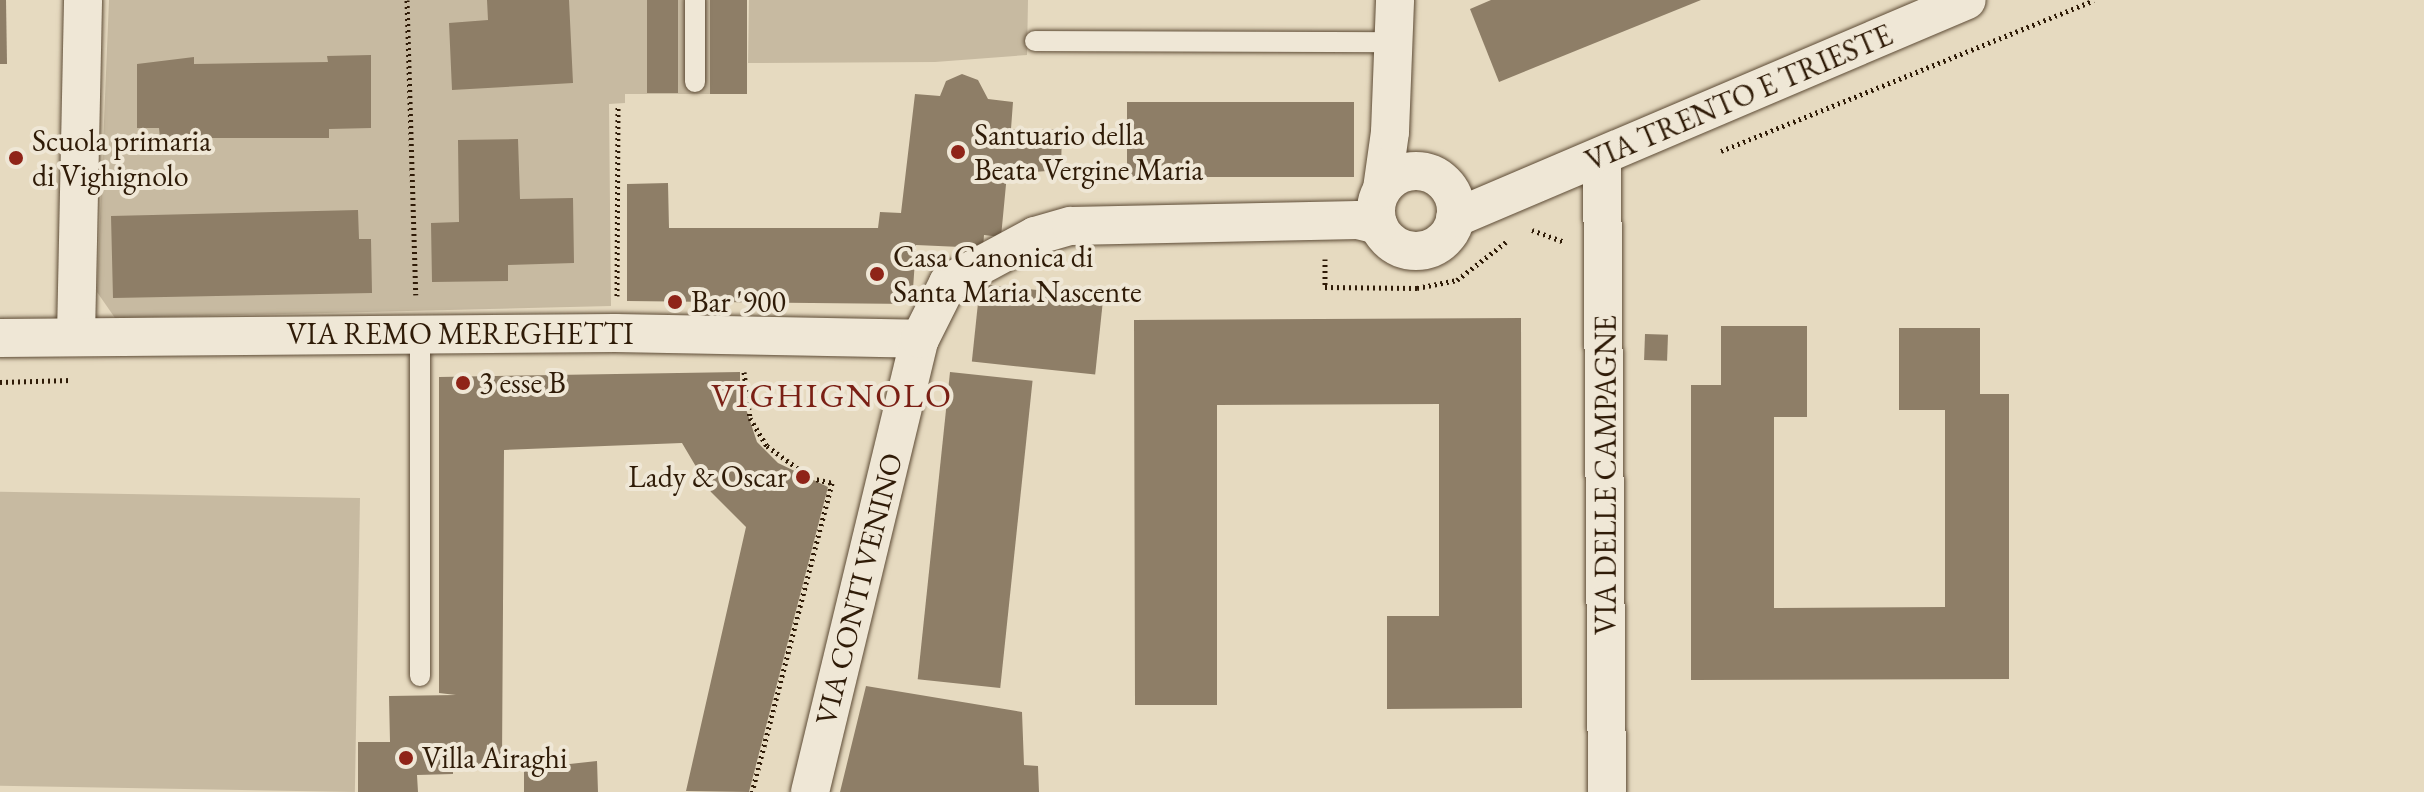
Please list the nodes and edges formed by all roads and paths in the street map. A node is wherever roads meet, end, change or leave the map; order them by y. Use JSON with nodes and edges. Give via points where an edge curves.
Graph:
{"nodes":[{"id":1,"x":83,"y":0,"type":"edge"},
{"id":2,"x":407,"y":0,"type":"edge"},
{"id":3,"x":695,"y":0,"type":"edge"},
{"id":4,"x":1395,"y":0,"type":"edge"},
{"id":5,"x":1967,"y":0,"type":"edge"},
{"id":6,"x":2094,"y":0,"type":"edge"},
{"id":7,"x":1035,"y":41,"type":"dead end"},
{"id":8,"x":1393,"y":42,"type":"junction"},
{"id":9,"x":695,"y":82,"type":"dead end"},
{"id":10,"x":618,"y":105,"type":"dead end"},
{"id":11,"x":1390,"y":132,"type":"junction"},
{"id":12,"x":1711,"y":155,"type":"dead end"},
{"id":13,"x":1602,"y":157,"type":"junction"},
{"id":14,"x":1419,"y":171,"type":"junction"},
{"id":15,"x":1455,"y":208,"type":"junction"},
{"id":16,"x":1515,"y":213,"type":"junction"},
{"id":17,"x":1358,"y":216,"type":"junction"},
{"id":18,"x":1511,"y":238,"type":"dead end"},
{"id":19,"x":1570,"y":247,"type":"dead end"},
{"id":20,"x":615,"y":333,"type":"junction"},
{"id":21,"x":76,"y":336,"type":"junction"},
{"id":22,"x":420,"y":336,"type":"junction"},
{"id":23,"x":0,"y":338,"type":"edge"},
{"id":24,"x":920,"y":339,"type":"junction"},
{"id":25,"x":743,"y":367,"type":"dead end"},
{"id":26,"x":420,"y":676,"type":"dead end"},
{"id":27,"x":752,"y":792,"type":"edge"},
{"id":28,"x":810,"y":792,"type":"edge"},
{"id":29,"x":1607,"y":792,"type":"edge"}],
"edges":[{"from":1,"to":21,"type":"street"},
{"from":2,"to":22,"type":"path"},
{"from":3,"to":9,"type":"lane"},
{"from":4,"to":8,"type":"street"},
{"from":5,"to":13,"type":"street","name":"VIA TRENTO E TRIESTE"},
{"from":6,"to":12,"type":"path"},
{"from":7,"to":8,"type":"lane"},
{"from":8,"to":11,"type":"street"},
{"from":10,"to":20,"type":"path"},
{"from":11,"to":14,"type":"street"},
{"from":11,"to":17,"type":"street"},
{"from":13,"to":16,"type":"street","name":"VIA TRENTO E TRIESTE"},
{"from":13,"to":29,"type":"street","name":"VIA DELLE CAMPAGNE"},
{"from":14,"to":15,"type":"street","via":[[1444,182]]},
{"from":14,"to":17,"type":"street","via":[[1398,174]]},
{"from":15,"to":16,"type":"street","name":"VIA TRENTO E TRIESTE"},
{"from":15,"to":17,"type":"street","via":[[1442,240],[1416,251],[1392,243]]},
{"from":16,"to":19,"type":"path"},
{"from":17,"to":18,"type":"path","via":[[1325,287],[1417,288],[1457,280]]},
{"from":17,"to":24,"type":"street","via":[[1050,230],[948,283]]},
{"from":20,"to":22,"type":"street","name":"VIA REMO MEREGHETTI"},
{"from":20,"to":24,"type":"street","name":"VIA REMO MEREGHETTI"},
{"from":21,"to":22,"type":"street","name":"VIA REMO MEREGHETTI"},
{"from":21,"to":23,"type":"street","name":"VIA REMO MEREGHETTI"},
{"from":22,"to":26,"type":"lane"},
{"from":24,"to":28,"type":"street","name":"VIA CONTI VENINO"},
{"from":25,"to":27,"type":"path","via":[[750,418],[767,446],[811,478],[832,483]]}]}
